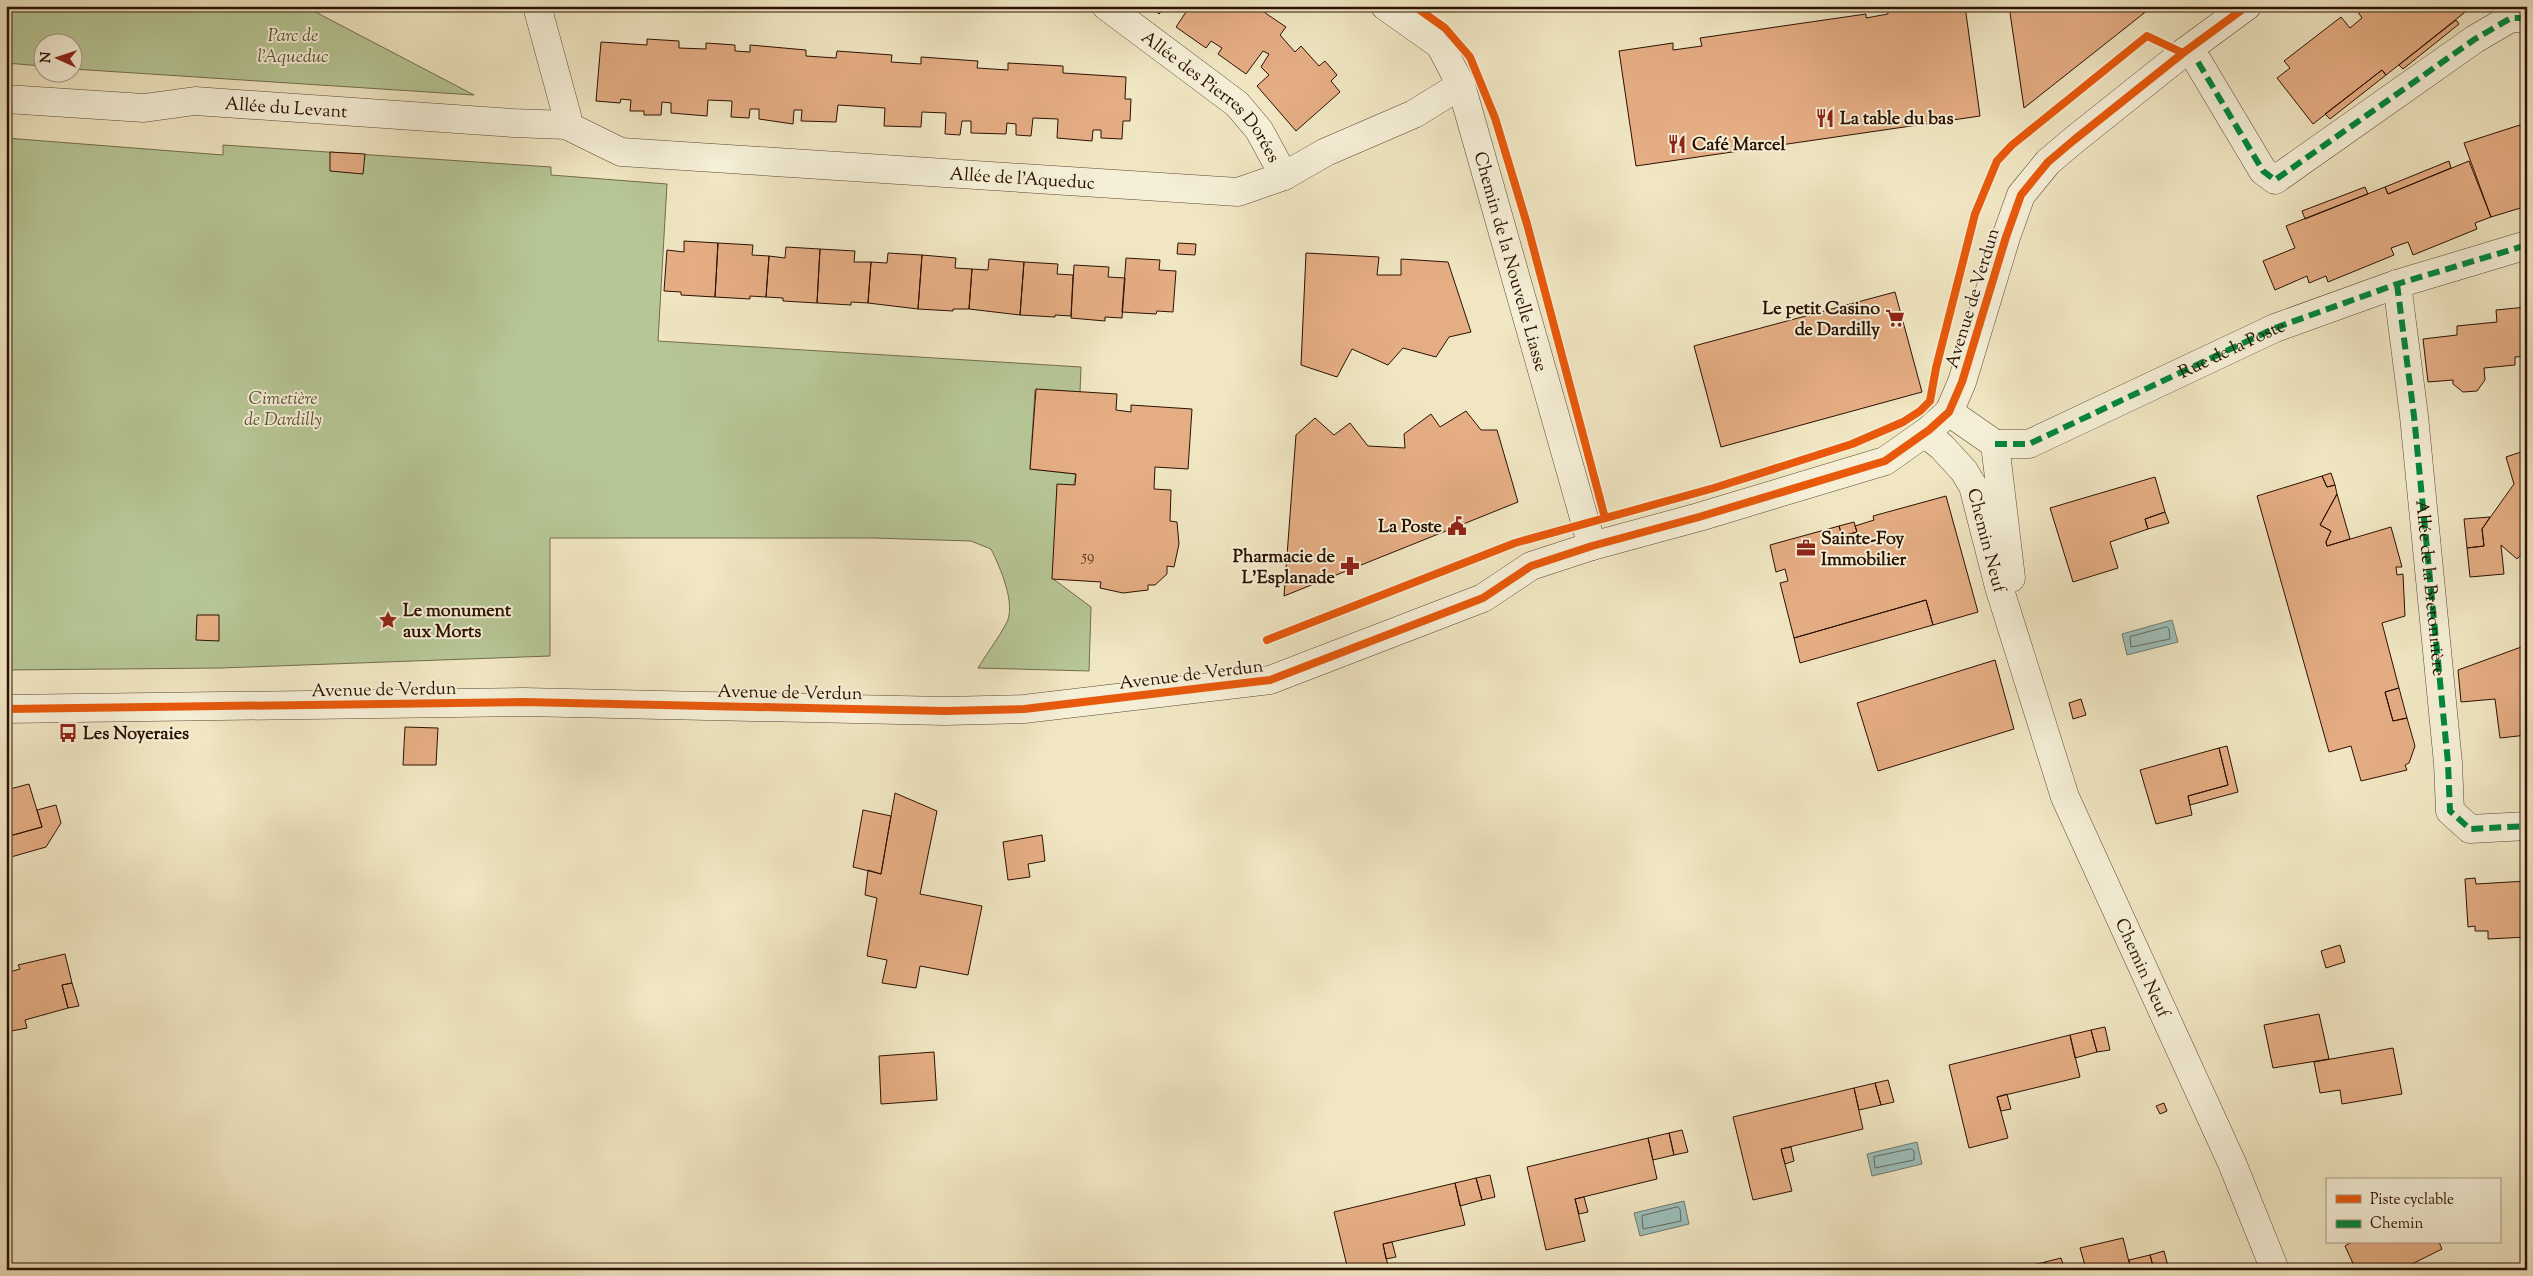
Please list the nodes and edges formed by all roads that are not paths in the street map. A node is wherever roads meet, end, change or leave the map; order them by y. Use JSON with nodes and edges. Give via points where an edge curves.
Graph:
{"nodes":[{"id":1,"x":537,"y":6,"type":"edge"},
{"id":2,"x":1106,"y":6,"type":"edge"},
{"id":3,"x":1385,"y":6,"type":"edge"},
{"id":4,"x":2247,"y":6,"type":"edge"},
{"id":5,"x":2527,"y":18,"type":"edge"},
{"id":6,"x":2198,"y":62,"type":"dead end"},
{"id":7,"x":1461,"y":85,"type":"junction"},
{"id":8,"x":6,"y":99,"type":"edge"},
{"id":9,"x":566,"y":125,"type":"junction"},
{"id":10,"x":1284,"y":176,"type":"junction"},
{"id":11,"x":2527,"y":244,"type":"edge"},
{"id":12,"x":2397,"y":284,"type":"junction"},
{"id":13,"x":1949,"y":412,"type":"junction"},
{"id":14,"x":1925,"y":433,"type":"junction"},
{"id":15,"x":1995,"y":444,"type":"junction"},
{"id":16,"x":1592,"y":546,"type":"junction"},
{"id":17,"x":2022,"y":661,"type":"junction"},
{"id":18,"x":6,"y":709,"type":"edge"},
{"id":19,"x":2527,"y":826,"type":"edge"},
{"id":20,"x":2275,"y":1270,"type":"edge"}],
"edges":[{"from":1,"to":9,"type":"street","via":[[567,116]]},
{"from":2,"to":10,"type":"street","name":"Allée des Pierres Dorées","via":[[1237,104],[1259,130]]},
{"from":3,"to":7,"type":"street","name":"Chemin de la Nouvelle Liasse","via":[[1440,45]]},
{"from":4,"to":13,"type":"street","name":"Avenue de Verdun","via":[[2074,140],[2048,162],[2021,195],[1962,382]]},
{"from":5,"to":6,"type":"street","via":[[2512,18],[2475,39],[2275,180],[2263,171]]},
{"from":7,"to":10,"type":"street","name":"Allée de l'Aqueduc","via":[[1414,114],[1326,152]]},
{"from":7,"to":16,"type":"street","name":"Chemin de la Nouvelle Liasse"},
{"from":8,"to":9,"type":"street","name":"Allée du Levant","via":[[144,108],[195,101]]},
{"from":9,"to":10,"type":"street","name":"Allée de l'Aqueduc","via":[[621,152],[1238,192]]},
{"from":11,"to":12,"type":"street","name":"Rue de la Poste"},
{"from":12,"to":15,"type":"street","name":"Rue de la Poste","via":[[2275,328],[2029,444]]},
{"from":12,"to":19,"type":"street","name":"Allée de la Bretonnière","via":[[2416,436],[2450,811],[2470,829]]},
{"from":13,"to":14,"type":"street","name":"Avenue de Verdun"},
{"from":13,"to":15,"type":"street"},
{"from":14,"to":16,"type":"street","name":"Avenue de Verdun","via":[[1884,461]]},
{"from":14,"to":17,"type":"street","name":"Chemin Neuf","via":[[1964,471],[1973,486]]},
{"from":15,"to":17,"type":"street","name":"Chemin Neuf"},
{"from":16,"to":18,"type":"street","name":"Avenue de Verdun","via":[[1531,566],[1483,598],[1270,680],[1024,709],[945,711],[523,702]]},
{"from":17,"to":20,"type":"street","name":"Chemin Neuf","via":[[2064,797],[2232,1164]]}]}
